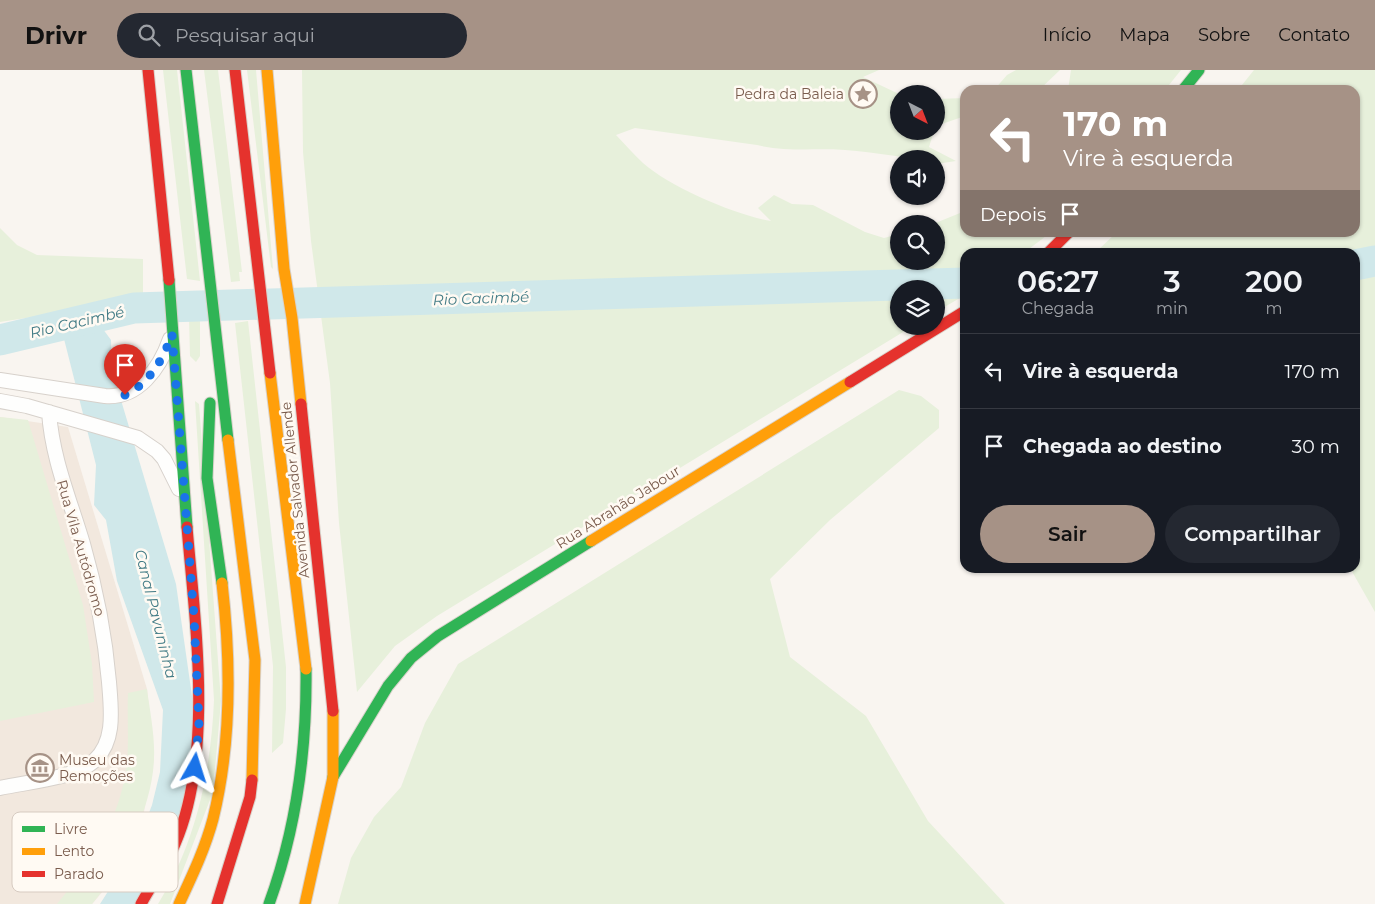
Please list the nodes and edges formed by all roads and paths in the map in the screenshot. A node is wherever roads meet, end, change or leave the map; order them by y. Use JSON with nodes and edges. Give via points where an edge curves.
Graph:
{"nodes":[{"id":1,"x":148,"y":70,"type":"edge"},
{"id":2,"x":186,"y":70,"type":"edge"},
{"id":3,"x":235,"y":70,"type":"edge"},
{"id":4,"x":268,"y":70,"type":"edge"},
{"id":5,"x":1198,"y":70,"type":"edge"},
{"id":6,"x":1187,"y":85,"type":"edge"},
{"id":7,"x":1064,"y":237,"type":"edge"},
{"id":8,"x":1053,"y":248,"type":"edge"},
{"id":9,"x":960,"y":314,"type":"edge"},
{"id":10,"x":212,"y":318,"type":"junction"},
{"id":11,"x":172,"y":333,"type":"junction"},
{"id":12,"x":0,"y":380,"type":"edge"},
{"id":13,"x":0,"y":401,"type":"edge"},
{"id":14,"x":49,"y":412,"type":"junction"},
{"id":15,"x":184,"y":499,"type":"junction"},
{"id":16,"x":333,"y":777,"type":"junction"},
{"id":17,"x":0,"y":788,"type":"edge"},
{"id":18,"x":178,"y":834,"type":"edge"},
{"id":19,"x":149,"y":892,"type":"edge"},
{"id":20,"x":141,"y":904,"type":"edge"},
{"id":21,"x":179,"y":904,"type":"edge"},
{"id":22,"x":217,"y":904,"type":"edge"},
{"id":23,"x":269,"y":904,"type":"edge"},
{"id":24,"x":304,"y":904,"type":"edge"}],
"edges":[{"from":1,"to":11,"type":"main road"},
{"from":2,"to":10,"type":"main road"},
{"from":3,"to":23,"type":"main road","name":"Avenida Salvador Allende","via":[[306,662],[305,760],[292,830]]},
{"from":4,"to":16,"type":"main road","name":"Avenida Salvador Allende","via":[[284,268],[333,703]]},
{"from":5,"to":6,"type":"main road"},
{"from":7,"to":8,"type":"main road"},
{"from":9,"to":16,"type":"main road","name":"Rua Abrahão Jabour","via":[[438,636],[411,658],[388,686]]},
{"from":10,"to":21,"type":"main road","via":[[207,478],[228,648],[227,745],[216,810],[192,880]]},
{"from":10,"to":22,"type":"main road","via":[[255,660],[254,758],[250,797]]},
{"from":11,"to":12,"type":"street","via":[[156,367],[141,385],[125,395],[105,396]]},
{"from":11,"to":15,"type":"main road"},
{"from":13,"to":14,"type":"street"},
{"from":14,"to":15,"type":"street","via":[[138,438],[164,459]]},
{"from":14,"to":17,"type":"street","name":"Rua Vila Autódromo","via":[[54,454],[98,604],[107,655],[110,727],[104,749],[88,766],[69,774]]},
{"from":15,"to":18,"type":"main road","via":[[199,723],[191,792]]},
{"from":16,"to":24,"type":"main road","name":"Avenida Salvador Allende"},
{"from":19,"to":20,"type":"main road"}]}
